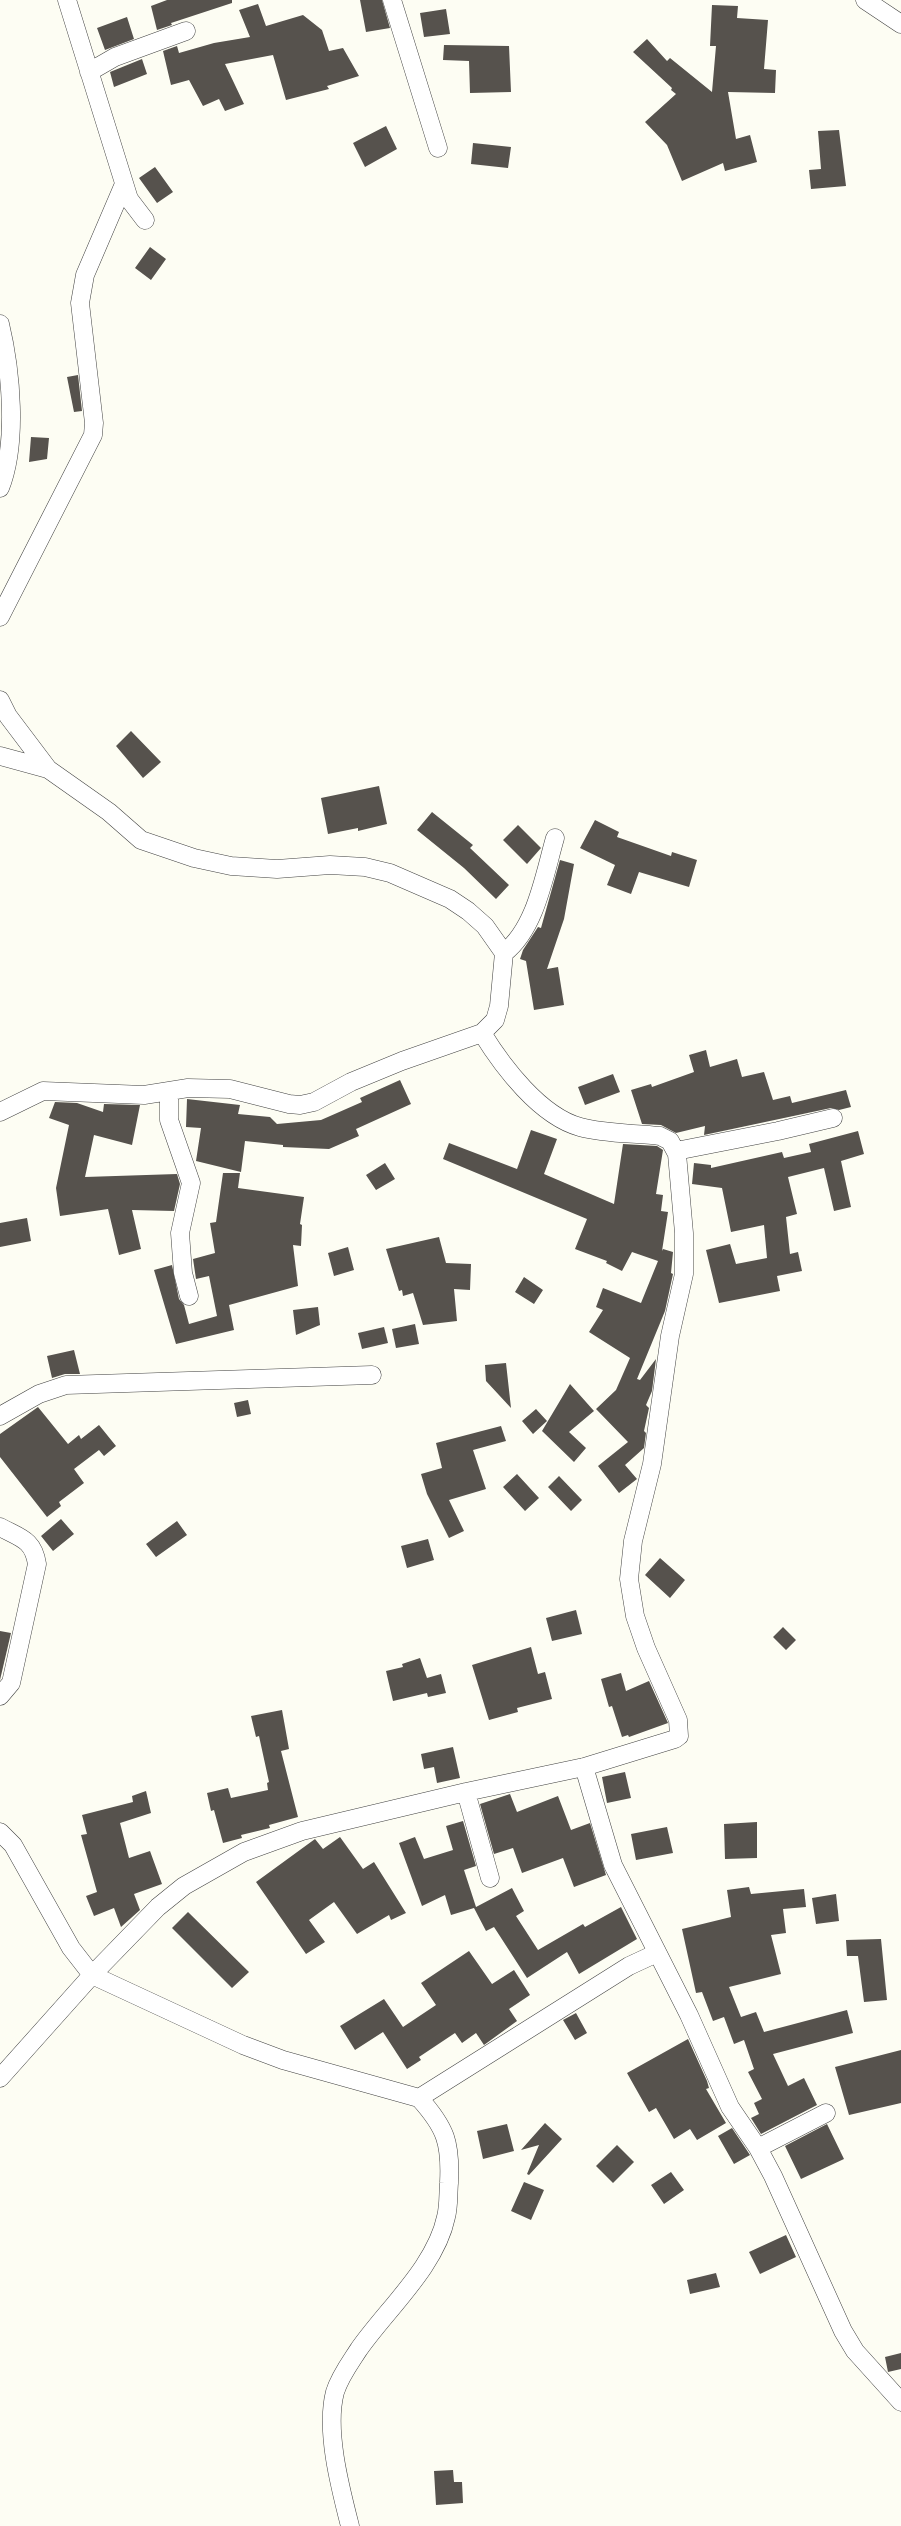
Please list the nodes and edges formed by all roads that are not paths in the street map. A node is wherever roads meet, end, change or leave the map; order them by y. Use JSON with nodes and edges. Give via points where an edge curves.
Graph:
{"nodes":[{"id":1,"x":66,"y":0,"type":"edge"},
{"id":2,"x":392,"y":0,"type":"edge"},
{"id":3,"x":865,"y":0,"type":"edge"},
{"id":4,"x":901,"y":24,"type":"edge"},
{"id":5,"x":186,"y":31,"type":"dead end"},
{"id":6,"x":89,"y":72,"type":"junction"},
{"id":7,"x":438,"y":148,"type":"dead end"},
{"id":8,"x":124,"y":184,"type":"junction"},
{"id":9,"x":145,"y":220,"type":"dead end"},
{"id":10,"x":0,"y":324,"type":"edge"},
{"id":11,"x":0,"y":488,"type":"edge"},
{"id":12,"x":0,"y":617,"type":"edge"},
{"id":13,"x":0,"y":700,"type":"edge"},
{"id":14,"x":0,"y":756,"type":"edge"},
{"id":15,"x":48,"y":769,"type":"junction"},
{"id":16,"x":555,"y":838,"type":"dead end"},
{"id":17,"x":504,"y":953,"type":"junction"},
{"id":18,"x":482,"y":1033,"type":"junction"},
{"id":19,"x":43,"y":1091,"type":"junction"},
{"id":20,"x":169,"y":1091,"type":"junction"},
{"id":21,"x":0,"y":1098,"type":"edge"},
{"id":22,"x":0,"y":1112,"type":"edge"},
{"id":23,"x":833,"y":1118,"type":"dead end"},
{"id":24,"x":676,"y":1150,"type":"junction"},
{"id":25,"x":189,"y":1296,"type":"dead end"},
{"id":26,"x":372,"y":1375,"type":"dead end"},
{"id":27,"x":0,"y":1416,"type":"edge"},
{"id":28,"x":0,"y":1527,"type":"edge"},
{"id":29,"x":0,"y":1696,"type":"edge"},
{"id":30,"x":584,"y":1767,"type":"junction"},
{"id":31,"x":466,"y":1792,"type":"junction"},
{"id":32,"x":0,"y":1832,"type":"edge"},
{"id":33,"x":490,"y":1878,"type":"dead end"},
{"id":34,"x":657,"y":1953,"type":"junction"},
{"id":35,"x":92,"y":1975,"type":"junction"},
{"id":36,"x":0,"y":2078,"type":"edge"},
{"id":37,"x":419,"y":2098,"type":"junction"},
{"id":38,"x":826,"y":2113,"type":"dead end"},
{"id":39,"x":758,"y":2148,"type":"junction"},
{"id":40,"x":901,"y":2402,"type":"edge"},
{"id":41,"x":350,"y":2526,"type":"edge"}],
"edges":[{"from":1,"to":6,"type":"street"},
{"from":2,"to":7,"type":"street"},
{"from":3,"to":4,"type":"street"},
{"from":5,"to":6,"type":"street","via":[[115,56]]},
{"from":6,"to":8,"type":"street"},
{"from":8,"to":9,"type":"street","via":[[129,199]]},
{"from":8,"to":12,"type":"street","via":[[85,275],[80,303],[93,435]]},
{"from":10,"to":11,"type":"street","via":[[6,351],[11,440]]},
{"from":13,"to":15,"type":"street","via":[[8,716]]},
{"from":14,"to":15,"type":"street"},
{"from":15,"to":17,"type":"street","via":[[109,812],[141,840],[194,858],[231,866],[365,866],[390,873],[450,899],[468,911]]},
{"from":16,"to":17,"type":"street","via":[[530,917],[514,945]]},
{"from":17,"to":18,"type":"street","via":[[499,1006],[494,1020]]},
{"from":18,"to":20,"type":"street","via":[[402,1060],[314,1102],[300,1105],[230,1089]]},
{"from":18,"to":24,"type":"street","via":[[506,1070],[558,1116],[579,1127],[660,1136],[670,1141]]},
{"from":19,"to":20,"type":"street","via":[[144,1095]]},
{"from":19,"to":21,"type":"street"},
{"from":19,"to":22,"type":"street"},
{"from":20,"to":25,"type":"street","via":[[169,1120],[191,1183],[180,1233],[183,1273]]},
{"from":23,"to":24,"type":"street"},
{"from":24,"to":30,"type":"street","via":[[684,1233],[684,1274],[670,1336],[652,1464],[633,1541],[629,1579],[635,1616],[678,1720],[680,1733],[674,1740]]},
{"from":26,"to":27,"type":"street","via":[[66,1385],[39,1394]]},
{"from":28,"to":29,"type":"street","via":[[29,1542],[37,1564],[11,1683]]},
{"from":30,"to":31,"type":"street"},
{"from":30,"to":34,"type":"street","via":[[613,1865]]},
{"from":31,"to":33,"type":"street"},
{"from":31,"to":35,"type":"street","via":[[302,1832],[244,1852],[184,1886],[158,1907]]},
{"from":32,"to":35,"type":"street","via":[[12,1845],[71,1948]]},
{"from":34,"to":37,"type":"street","via":[[628,1966]]},
{"from":34,"to":39,"type":"street","via":[[730,2107]]},
{"from":35,"to":36,"type":"street"},
{"from":35,"to":37,"type":"street","via":[[243,2045],[283,2060]]},
{"from":37,"to":41,"type":"street","via":[[435,2114],[445,2137],[450,2160],[446,2218],[423,2267],[367,2338],[343,2373],[336,2390],[332,2408],[333,2435]]},
{"from":38,"to":39,"type":"street"},
{"from":39,"to":40,"type":"street","via":[[843,2331],[855,2351]]}]}
